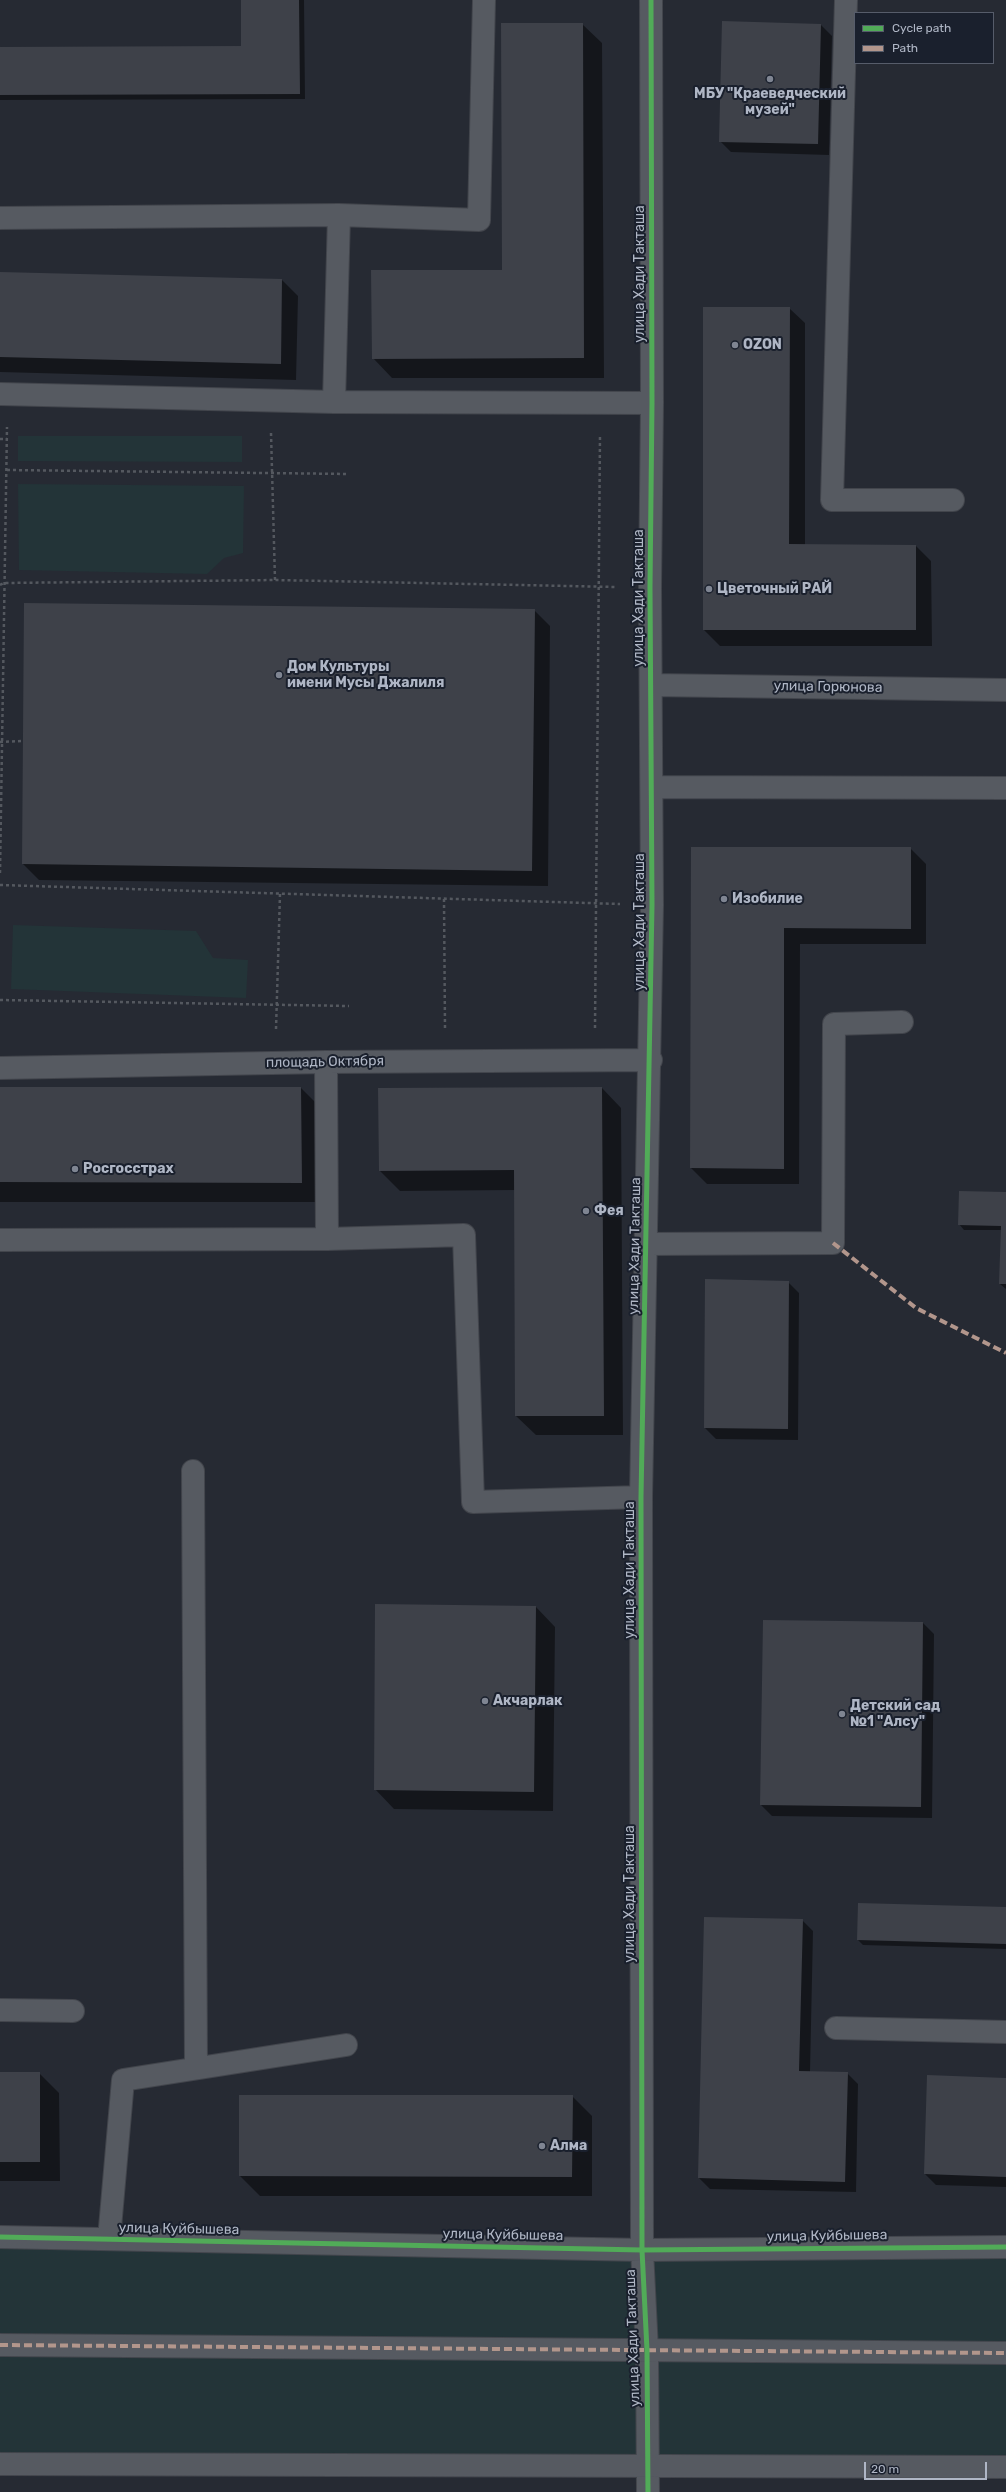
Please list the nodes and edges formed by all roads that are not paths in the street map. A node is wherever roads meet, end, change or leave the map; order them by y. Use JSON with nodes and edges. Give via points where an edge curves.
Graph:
{"nodes":[{"id":1,"x":484,"y":0,"type":"edge"},
{"id":2,"x":651,"y":0,"type":"edge"},
{"id":3,"x":846,"y":0,"type":"edge"},
{"id":4,"x":339,"y":215,"type":"junction"},
{"id":5,"x":0,"y":218,"type":"edge"},
{"id":6,"x":4,"y":394,"type":"edge"},
{"id":7,"x":334,"y":402,"type":"junction"},
{"id":8,"x":652,"y":403,"type":"junction"},
{"id":9,"x":953,"y":500,"type":"dead end"},
{"id":10,"x":651,"y":685,"type":"junction"},
{"id":11,"x":1006,"y":690,"type":"edge"},
{"id":12,"x":652,"y":787,"type":"junction"},
{"id":13,"x":1006,"y":788,"type":"edge"},
{"id":14,"x":902,"y":1022,"type":"dead end"},
{"id":15,"x":651,"y":1060,"type":"junction"},
{"id":16,"x":326,"y":1062,"type":"junction"},
{"id":17,"x":0,"y":1068,"type":"edge"},
{"id":18,"x":328,"y":1239,"type":"junction"},
{"id":19,"x":0,"y":1240,"type":"edge"},
{"id":20,"x":647,"y":1244,"type":"junction"},
{"id":21,"x":194,"y":1471,"type":"dead end"},
{"id":22,"x":641,"y":1497,"type":"junction"},
{"id":23,"x":0,"y":2010,"type":"edge"},
{"id":24,"x":73,"y":2011,"type":"dead end"},
{"id":25,"x":836,"y":2028,"type":"dead end"},
{"id":26,"x":1006,"y":2032,"type":"edge"},
{"id":27,"x":346,"y":2045,"type":"dead end"},
{"id":28,"x":196,"y":2068,"type":"junction"},
{"id":29,"x":0,"y":2237,"type":"edge"},
{"id":30,"x":109,"y":2239,"type":"junction"},
{"id":31,"x":1006,"y":2247,"type":"edge"},
{"id":32,"x":642,"y":2250,"type":"junction"},
{"id":33,"x":0,"y":2345,"type":"edge"},
{"id":34,"x":647,"y":2350,"type":"junction"},
{"id":35,"x":1006,"y":2353,"type":"edge"},
{"id":36,"x":0,"y":2464,"type":"edge"},
{"id":37,"x":648,"y":2466,"type":"junction"},
{"id":38,"x":1006,"y":2467,"type":"edge"},
{"id":39,"x":648,"y":2492,"type":"edge"}],
"edges":[{"from":1,"to":4,"type":"street","via":[[479,220]]},
{"from":2,"to":8,"type":"street","name":"улица Хади Такташа"},
{"from":3,"to":9,"type":"street","via":[[832,500]]},
{"from":4,"to":5,"type":"street"},
{"from":4,"to":7,"type":"street"},
{"from":6,"to":7,"type":"street"},
{"from":7,"to":8,"type":"street"},
{"from":8,"to":10,"type":"street","name":"улица Хади Такташа"},
{"from":10,"to":11,"type":"street","name":"улица Горюнова"},
{"from":10,"to":12,"type":"street","name":"улица Хади Такташа"},
{"from":12,"to":13,"type":"street"},
{"from":12,"to":15,"type":"street","name":"улица Хади Такташа"},
{"from":14,"to":20,"type":"street","via":[[834,1024],[833,1243]]},
{"from":15,"to":16,"type":"street","name":"площадь Октября"},
{"from":15,"to":20,"type":"street","name":"улица Хади Такташа"},
{"from":16,"to":17,"type":"street","name":"площадь Октября"},
{"from":16,"to":18,"type":"street"},
{"from":18,"to":19,"type":"street"},
{"from":18,"to":22,"type":"street","via":[[464,1235],[473,1502]]},
{"from":20,"to":22,"type":"street","name":"улица Хади Такташа"},
{"from":21,"to":28,"type":"street"},
{"from":22,"to":32,"type":"street","name":"улица Хади Такташа"},
{"from":23,"to":24,"type":"street"},
{"from":25,"to":26,"type":"street"},
{"from":27,"to":28,"type":"street"},
{"from":28,"to":30,"type":"street","via":[[122,2080]]},
{"from":29,"to":30,"type":"street","name":"улица Куйбышева"},
{"from":30,"to":32,"type":"street","name":"улица Куйбышева"},
{"from":31,"to":32,"type":"street","name":"улица Куйбышева"},
{"from":32,"to":34,"type":"street","name":"улица Хади Такташа"},
{"from":33,"to":34,"type":"street"},
{"from":34,"to":35,"type":"street"},
{"from":34,"to":37,"type":"street","name":"улица Хади Такташа"},
{"from":36,"to":37,"type":"street"},
{"from":37,"to":38,"type":"street"},
{"from":37,"to":39,"type":"street","name":"улица Хади Такташа"}]}
